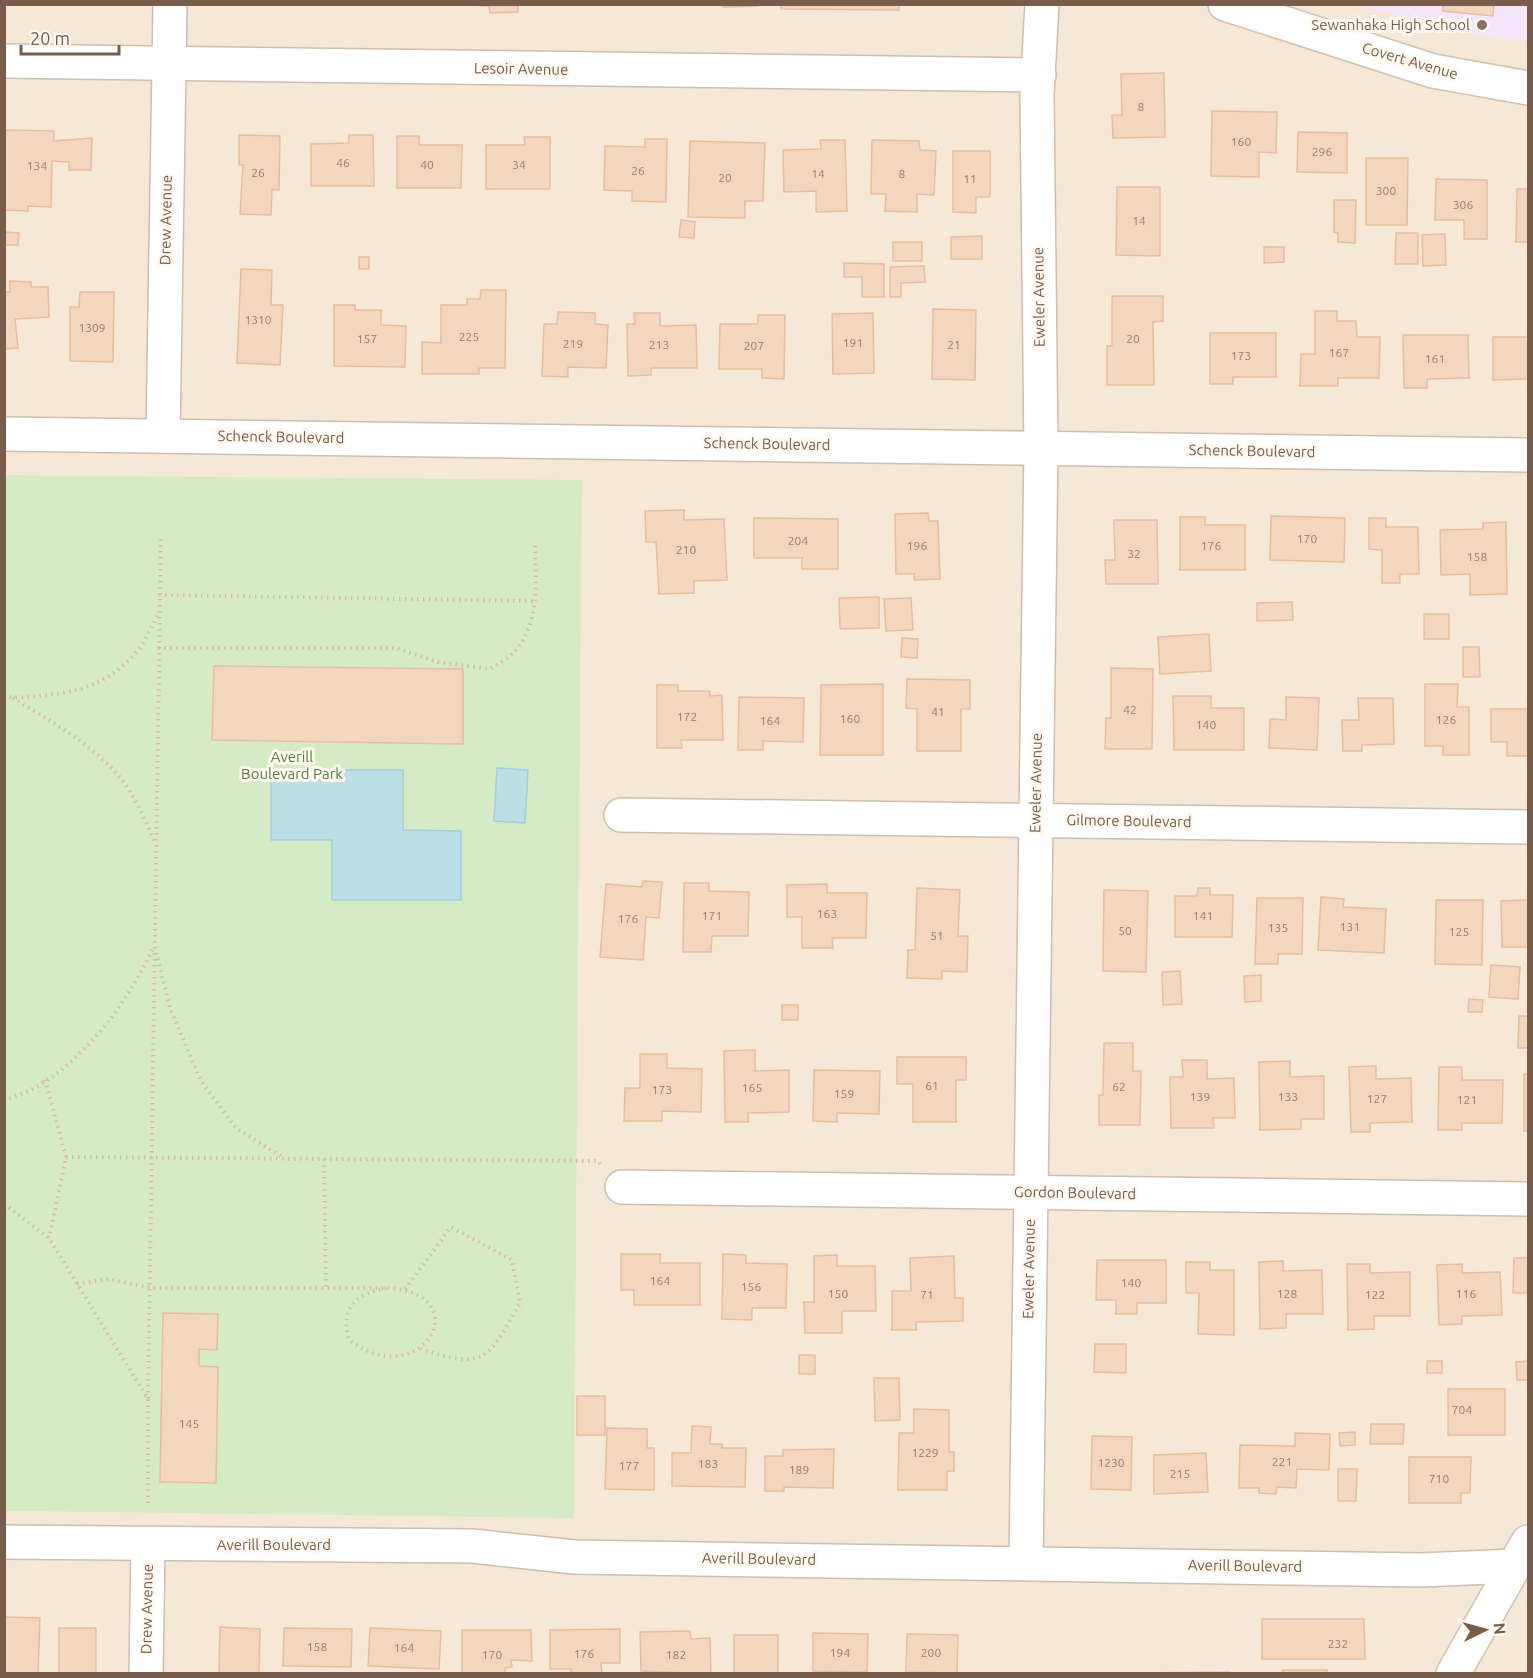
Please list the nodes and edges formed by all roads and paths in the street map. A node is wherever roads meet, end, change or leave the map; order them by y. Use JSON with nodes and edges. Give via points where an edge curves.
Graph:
{"nodes":[{"id":1,"x":170,"y":4,"type":"edge"},
{"id":2,"x":1042,"y":4,"type":"edge"},
{"id":3,"x":1225,"y":4,"type":"edge"},
{"id":4,"x":4,"y":61,"type":"edge"},
{"id":5,"x":169,"y":64,"type":"junction"},
{"id":6,"x":1038,"y":75,"type":"junction"},
{"id":7,"x":1528,"y":88,"type":"edge"},
{"id":8,"x":4,"y":434,"type":"edge"},
{"id":9,"x":163,"y":436,"type":"junction"},
{"id":10,"x":1041,"y":448,"type":"junction"},
{"id":11,"x":1528,"y":455,"type":"edge"},
{"id":12,"x":161,"y":535,"type":"dead end"},
{"id":13,"x":535,"y":541,"type":"dead end"},
{"id":14,"x":159,"y":595,"type":"junction"},
{"id":15,"x":535,"y":601,"type":"junction"},
{"id":16,"x":159,"y":613,"type":"junction"},
{"id":17,"x":158,"y":648,"type":"junction"},
{"id":18,"x":4,"y":695,"type":"edge"},
{"id":19,"x":13,"y":698,"type":"junction"},
{"id":20,"x":621,"y":816,"type":"dead end"},
{"id":21,"x":1035,"y":820,"type":"junction"},
{"id":22,"x":1528,"y":827,"type":"edge"},
{"id":23,"x":156,"y":845,"type":"junction"},
{"id":24,"x":154,"y":947,"type":"junction"},
{"id":25,"x":45,"y":1080,"type":"junction"},
{"id":26,"x":4,"y":1101,"type":"edge"},
{"id":27,"x":66,"y":1157,"type":"junction"},
{"id":28,"x":151,"y":1158,"type":"junction"},
{"id":29,"x":286,"y":1159,"type":"junction"},
{"id":30,"x":324,"y":1159,"type":"junction"},
{"id":31,"x":622,"y":1187,"type":"joint"},
{"id":32,"x":1030,"y":1192,"type":"junction"},
{"id":33,"x":1528,"y":1199,"type":"edge"},
{"id":34,"x":4,"y":1204,"type":"edge"},
{"id":35,"x":50,"y":1238,"type":"junction"},
{"id":36,"x":77,"y":1284,"type":"junction"},
{"id":37,"x":150,"y":1288,"type":"junction"},
{"id":38,"x":326,"y":1288,"type":"junction"},
{"id":39,"x":388,"y":1288,"type":"junction"},
{"id":40,"x":405,"y":1289,"type":"junction"},
{"id":41,"x":421,"y":1349,"type":"junction"},
{"id":42,"x":148,"y":1399,"type":"junction"},
{"id":43,"x":148,"y":1503,"type":"dead end"},
{"id":44,"x":4,"y":1542,"type":"edge"},
{"id":45,"x":148,"y":1544,"type":"junction"},
{"id":46,"x":1525,"y":1549,"type":"edge"},
{"id":47,"x":1026,"y":1562,"type":"junction"},
{"id":48,"x":146,"y":1674,"type":"edge"},
{"id":49,"x":1454,"y":1674,"type":"edge"}],
"edges":[{"from":1,"to":5,"type":"street","name":"Drew Avenue"},
{"from":2,"to":6,"type":"street","name":"Eweler Avenue"},
{"from":3,"to":7,"type":"street","name":"Covert Avenue","via":[[1433,71]]},
{"from":4,"to":5,"type":"street","name":"Lesoir Avenue"},
{"from":5,"to":6,"type":"street","name":"Lesoir Avenue"},
{"from":5,"to":9,"type":"street","name":"Drew Avenue"},
{"from":6,"to":10,"type":"street","name":"Eweler Avenue"},
{"from":8,"to":9,"type":"street","name":"Schenck Boulevard"},
{"from":9,"to":10,"type":"street","name":"Schenck Boulevard"},
{"from":10,"to":11,"type":"street","name":"Schenck Boulevard"},
{"from":10,"to":21,"type":"street","name":"Eweler Avenue"},
{"from":12,"to":14,"type":"path"},
{"from":13,"to":15,"type":"path"},
{"from":14,"to":15,"type":"path"},
{"from":14,"to":16,"type":"path"},
{"from":15,"to":17,"type":"path","via":[[530,627],[514,652],[490,669],[438,662],[396,648]]},
{"from":16,"to":17,"type":"path"},
{"from":16,"to":19,"type":"path","via":[[136,653],[105,680],[73,693]]},
{"from":17,"to":23,"type":"path"},
{"from":18,"to":19,"type":"path"},
{"from":19,"to":23,"type":"path","via":[[63,729],[113,768],[132,794]]},
{"from":20,"to":21,"type":"street","name":"Gilmore Boulevard"},
{"from":21,"to":22,"type":"street","name":"Gilmore Boulevard"},
{"from":21,"to":32,"type":"street","name":"Eweler Avenue"},
{"from":23,"to":24,"type":"path"},
{"from":24,"to":25,"type":"path","via":[[134,989],[111,1018],[81,1051]]},
{"from":24,"to":28,"type":"path"},
{"from":24,"to":29,"type":"path","via":[[171,1011],[201,1081],[236,1128]]},
{"from":25,"to":26,"type":"path"},
{"from":25,"to":27,"type":"path"},
{"from":27,"to":28,"type":"path"},
{"from":27,"to":35,"type":"path"},
{"from":28,"to":29,"type":"path"},
{"from":28,"to":37,"type":"path"},
{"from":29,"to":30,"type":"path"},
{"from":30,"to":31,"type":"path","via":[[598,1161]]},
{"from":30,"to":38,"type":"path"},
{"from":31,"to":32,"type":"street","name":"Gordon Boulevard"},
{"from":32,"to":33,"type":"street","name":"Gordon Boulevard"},
{"from":32,"to":47,"type":"street","name":"Eweler Avenue"},
{"from":34,"to":35,"type":"path"},
{"from":35,"to":36,"type":"path"},
{"from":36,"to":37,"type":"path","via":[[109,1279]]},
{"from":36,"to":42,"type":"path"},
{"from":37,"to":38,"type":"path"},
{"from":37,"to":42,"type":"path"},
{"from":38,"to":39,"type":"path"},
{"from":39,"to":40,"type":"path"},
{"from":39,"to":41,"type":"path","via":[[372,1290],[348,1309],[344,1325],[349,1340],[375,1355],[407,1354]]},
{"from":40,"to":41,"type":"path","via":[[420,1295],[431,1306],[436,1321],[433,1336]]},
{"from":40,"to":41,"type":"path","via":[[451,1227],[512,1260],[520,1303],[494,1347],[475,1359],[456,1360]]},
{"from":42,"to":43,"type":"path"},
{"from":44,"to":45,"type":"street","name":"Averill Boulevard"},
{"from":45,"to":47,"type":"street","name":"Averill Boulevard","via":[[473,1546],[574,1557]]},
{"from":45,"to":48,"type":"street","name":"Drew Avenue"},
{"from":46,"to":47,"type":"street","name":"Averill Boulevard","via":[[1421,1570]]},
{"from":46,"to":49,"type":"street"}]}
